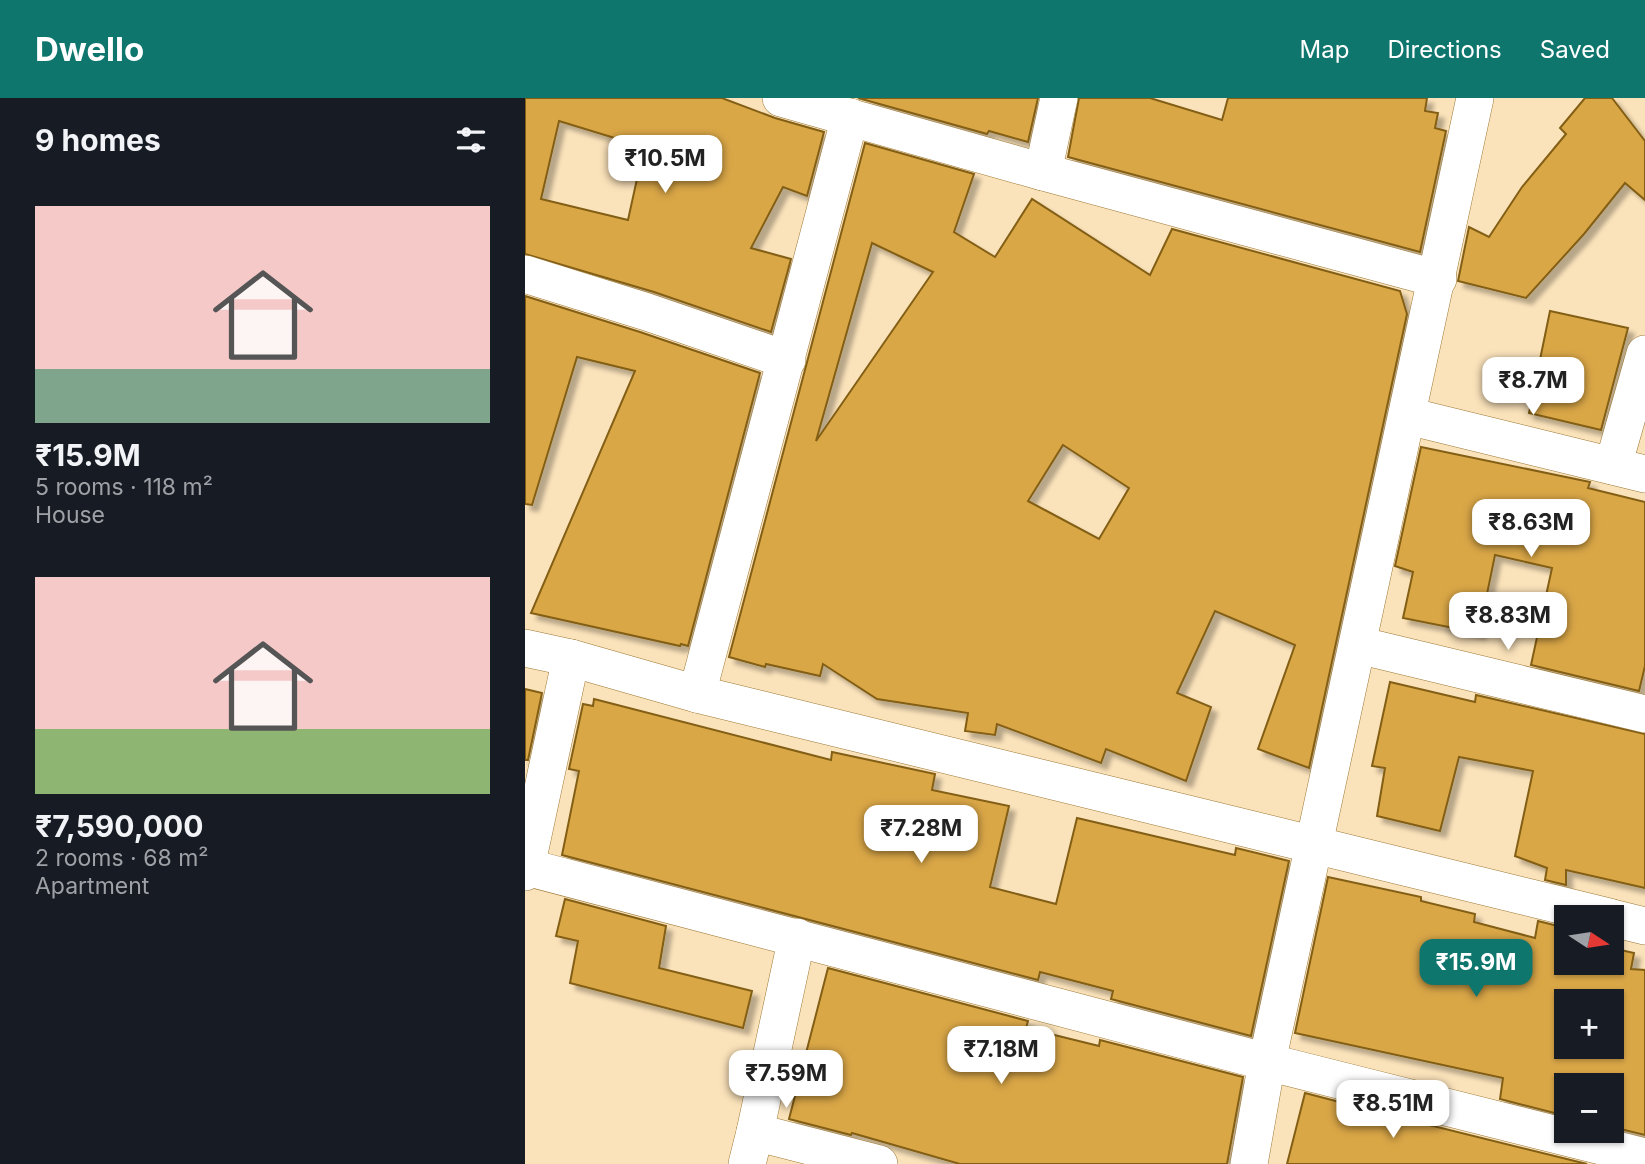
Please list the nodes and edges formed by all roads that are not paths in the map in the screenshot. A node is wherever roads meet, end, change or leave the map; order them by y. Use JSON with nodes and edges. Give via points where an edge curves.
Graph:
{"nodes":[{"id":1,"x":781,"y":98,"type":"edge"},
{"id":2,"x":1059,"y":98,"type":"edge"},
{"id":3,"x":1475,"y":98,"type":"edge"},
{"id":4,"x":850,"y":117,"type":"junction"},
{"id":5,"x":1044,"y":172,"type":"junction"},
{"id":6,"x":525,"y":274,"type":"edge"},
{"id":7,"x":1438,"y":279,"type":"junction"},
{"id":8,"x":1645,"y":354,"type":"edge"},
{"id":9,"x":787,"y":360,"type":"junction"},
{"id":10,"x":1408,"y":416,"type":"junction"},
{"id":11,"x":1629,"y":470,"type":"edge"},
{"id":12,"x":1358,"y":645,"type":"junction"},
{"id":13,"x":525,"y":648,"type":"edge"},
{"id":14,"x":571,"y":658,"type":"junction"},
{"id":15,"x":697,"y":694,"type":"junction"},
{"id":16,"x":1645,"y":714,"type":"edge"},
{"id":17,"x":1315,"y":846,"type":"junction"},
{"id":18,"x":526,"y":870,"type":"edge"},
{"id":19,"x":1561,"y":905,"type":"edge"},
{"id":20,"x":1624,"y":920,"type":"edge"},
{"id":21,"x":1645,"y":926,"type":"edge"},
{"id":22,"x":797,"y":937,"type":"junction"},
{"id":23,"x":1267,"y":1062,"type":"junction"},
{"id":24,"x":751,"y":1148,"type":"edge"},
{"id":25,"x":1645,"y":1157,"type":"edge"},
{"id":26,"x":879,"y":1164,"type":"edge"},
{"id":27,"x":1249,"y":1164,"type":"edge"}],
"edges":[{"from":1,"to":4,"type":"street"},
{"from":2,"to":5,"type":"street"},
{"from":3,"to":7,"type":"street"},
{"from":4,"to":5,"type":"street"},
{"from":4,"to":9,"type":"street"},
{"from":5,"to":7,"type":"street"},
{"from":6,"to":9,"type":"street"},
{"from":7,"to":10,"type":"street"},
{"from":8,"to":11,"type":"street"},
{"from":9,"to":15,"type":"street"},
{"from":10,"to":11,"type":"street"},
{"from":10,"to":12,"type":"street"},
{"from":12,"to":16,"type":"street"},
{"from":12,"to":17,"type":"street"},
{"from":13,"to":14,"type":"street"},
{"from":14,"to":15,"type":"street"},
{"from":14,"to":18,"type":"street"},
{"from":15,"to":17,"type":"street"},
{"from":17,"to":19,"type":"street"},
{"from":17,"to":23,"type":"street"},
{"from":18,"to":22,"type":"street"},
{"from":20,"to":21,"type":"street"},
{"from":22,"to":23,"type":"street"},
{"from":22,"to":24,"type":"street"},
{"from":23,"to":25,"type":"street"},
{"from":23,"to":27,"type":"street"},
{"from":24,"to":26,"type":"street"}]}
